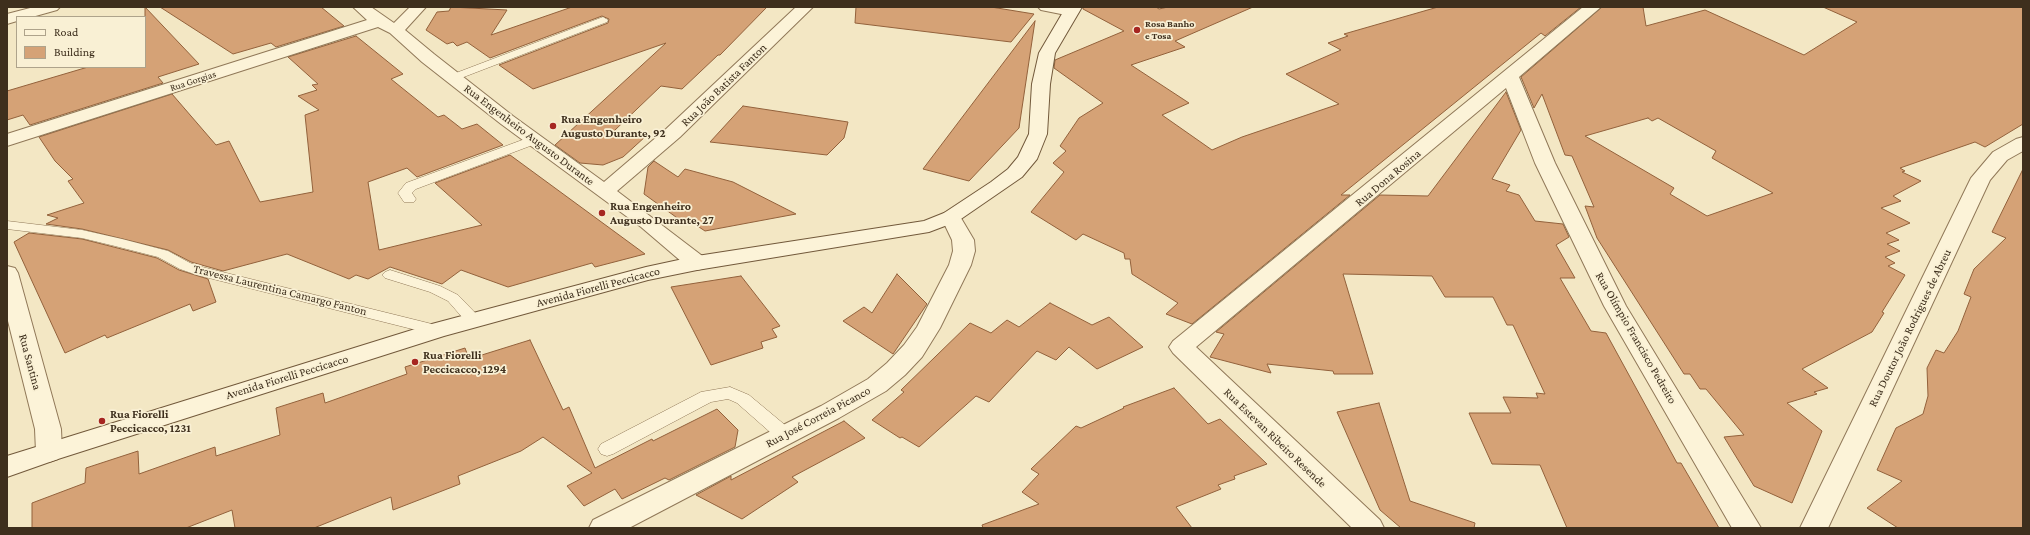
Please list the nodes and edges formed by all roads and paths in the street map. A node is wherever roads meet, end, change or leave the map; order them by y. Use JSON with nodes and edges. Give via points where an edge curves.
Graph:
{"nodes":[{"id":1,"x":52,"y":7,"type":"edge"},
{"id":2,"x":361,"y":7,"type":"edge"},
{"id":3,"x":418,"y":7,"type":"edge"},
{"id":4,"x":806,"y":7,"type":"edge"},
{"id":5,"x":1046,"y":7,"type":"edge"},
{"id":6,"x":1593,"y":7,"type":"edge"},
{"id":7,"x":1072,"y":9,"type":"edge"},
{"id":8,"x":18,"y":16,"type":"edge"},
{"id":9,"x":603,"y":20,"type":"dead end"},
{"id":10,"x":379,"y":22,"type":"junction"},
{"id":11,"x":396,"y":30,"type":"junction"},
{"id":12,"x":1510,"y":75,"type":"junction"},
{"id":13,"x":452,"y":78,"type":"junction"},
{"id":14,"x":7,"y":140,"type":"edge"},
{"id":15,"x":533,"y":140,"type":"junction"},
{"id":16,"x":2023,"y":143,"type":"edge"},
{"id":17,"x":605,"y":191,"type":"junction"},
{"id":18,"x":409,"y":199,"type":"dead end"},
{"id":19,"x":951,"y":218,"type":"junction"},
{"id":20,"x":7,"y":225,"type":"edge"},
{"id":21,"x":697,"y":263,"type":"junction"},
{"id":22,"x":7,"y":273,"type":"edge"},
{"id":23,"x":390,"y":275,"type":"dead end"},
{"id":24,"x":474,"y":320,"type":"junction"},
{"id":25,"x":436,"y":330,"type":"junction"},
{"id":26,"x":1181,"y":347,"type":"joint"},
{"id":27,"x":785,"y":435,"type":"junction"},
{"id":28,"x":607,"y":449,"type":"dead end"},
{"id":29,"x":49,"y":452,"type":"junction"},
{"id":30,"x":7,"y":467,"type":"edge"},
{"id":31,"x":603,"y":528,"type":"edge"},
{"id":32,"x":1370,"y":528,"type":"edge"},
{"id":33,"x":1748,"y":528,"type":"edge"},
{"id":34,"x":1814,"y":528,"type":"edge"}],
"edges":[{"from":1,"to":8,"type":"street"},
{"from":2,"to":10,"type":"street","name":"Rua Engenheiro Augusto Durante"},
{"from":3,"to":11,"type":"street"},
{"from":4,"to":17,"type":"street","name":"Rua João Batista Fanton","via":[[673,133]]},
{"from":5,"to":7,"type":"street"},
{"from":6,"to":12,"type":"street","name":"Rua Dona Rosina"},
{"from":7,"to":19,"type":"street","name":"Avenida Fiorelli Peccicacco","via":[[1047,53],[1041,84],[1038,134],[1027,159],[1015,173]]},
{"from":9,"to":13,"type":"lane"},
{"from":10,"to":11,"type":"street","name":"Rua Engenheiro Augusto Durante"},
{"from":10,"to":14,"type":"street","name":"Rua Gorgias"},
{"from":11,"to":13,"type":"street","name":"Rua Engenheiro Augusto Durante"},
{"from":12,"to":26,"type":"street","name":"Rua Dona Rosina"},
{"from":12,"to":33,"type":"street","name":"Rua Olímpio Francisco Pedreiro","via":[[1545,163],[1614,306]]},
{"from":13,"to":15,"type":"street","name":"Rua Engenheiro Augusto Durante"},
{"from":15,"to":17,"type":"street","name":"Rua Engenheiro Augusto Durante"},
{"from":15,"to":18,"type":"lane","via":[[411,186],[405,193]]},
{"from":16,"to":34,"type":"street","name":"Rua Doutor João Rodrigues de Abreu","via":[[2000,156],[1981,178]]},
{"from":17,"to":21,"type":"street","name":"Rua Engenheiro Augusto Durante"},
{"from":19,"to":21,"type":"street","name":"Avenida Fiorelli Peccicacco","via":[[929,226]]},
{"from":19,"to":27,"type":"street","name":"Rua José Correia Picanco","via":[[964,240],[964,251],[960,265],[928,328],[913,351],[896,370],[876,385]]},
{"from":20,"to":25,"type":"lane","name":"Travessa Laurentina Camargo Fanton","via":[[82,234],[117,242],[163,254],[197,270]]},
{"from":21,"to":24,"type":"street","name":"Avenida Fiorelli Peccicacco"},
{"from":22,"to":29,"type":"street","name":"Rua Santina","via":[[48,429]]},
{"from":23,"to":24,"type":"lane","via":[[435,289],[453,298]]},
{"from":24,"to":25,"type":"street","name":"Avenida Fiorelli Peccicacco"},
{"from":25,"to":29,"type":"street","name":"Avenida Fiorelli Peccicacco"},
{"from":26,"to":32,"type":"street","name":"Rua Estevan Ribeiro Resende"},
{"from":27,"to":28,"type":"lane","via":[[743,399],[730,393],[707,396]]},
{"from":27,"to":31,"type":"street","name":"Rua José Correia Picanco"},
{"from":29,"to":30,"type":"street","name":"Avenida Fiorelli Peccicacco"}]}
